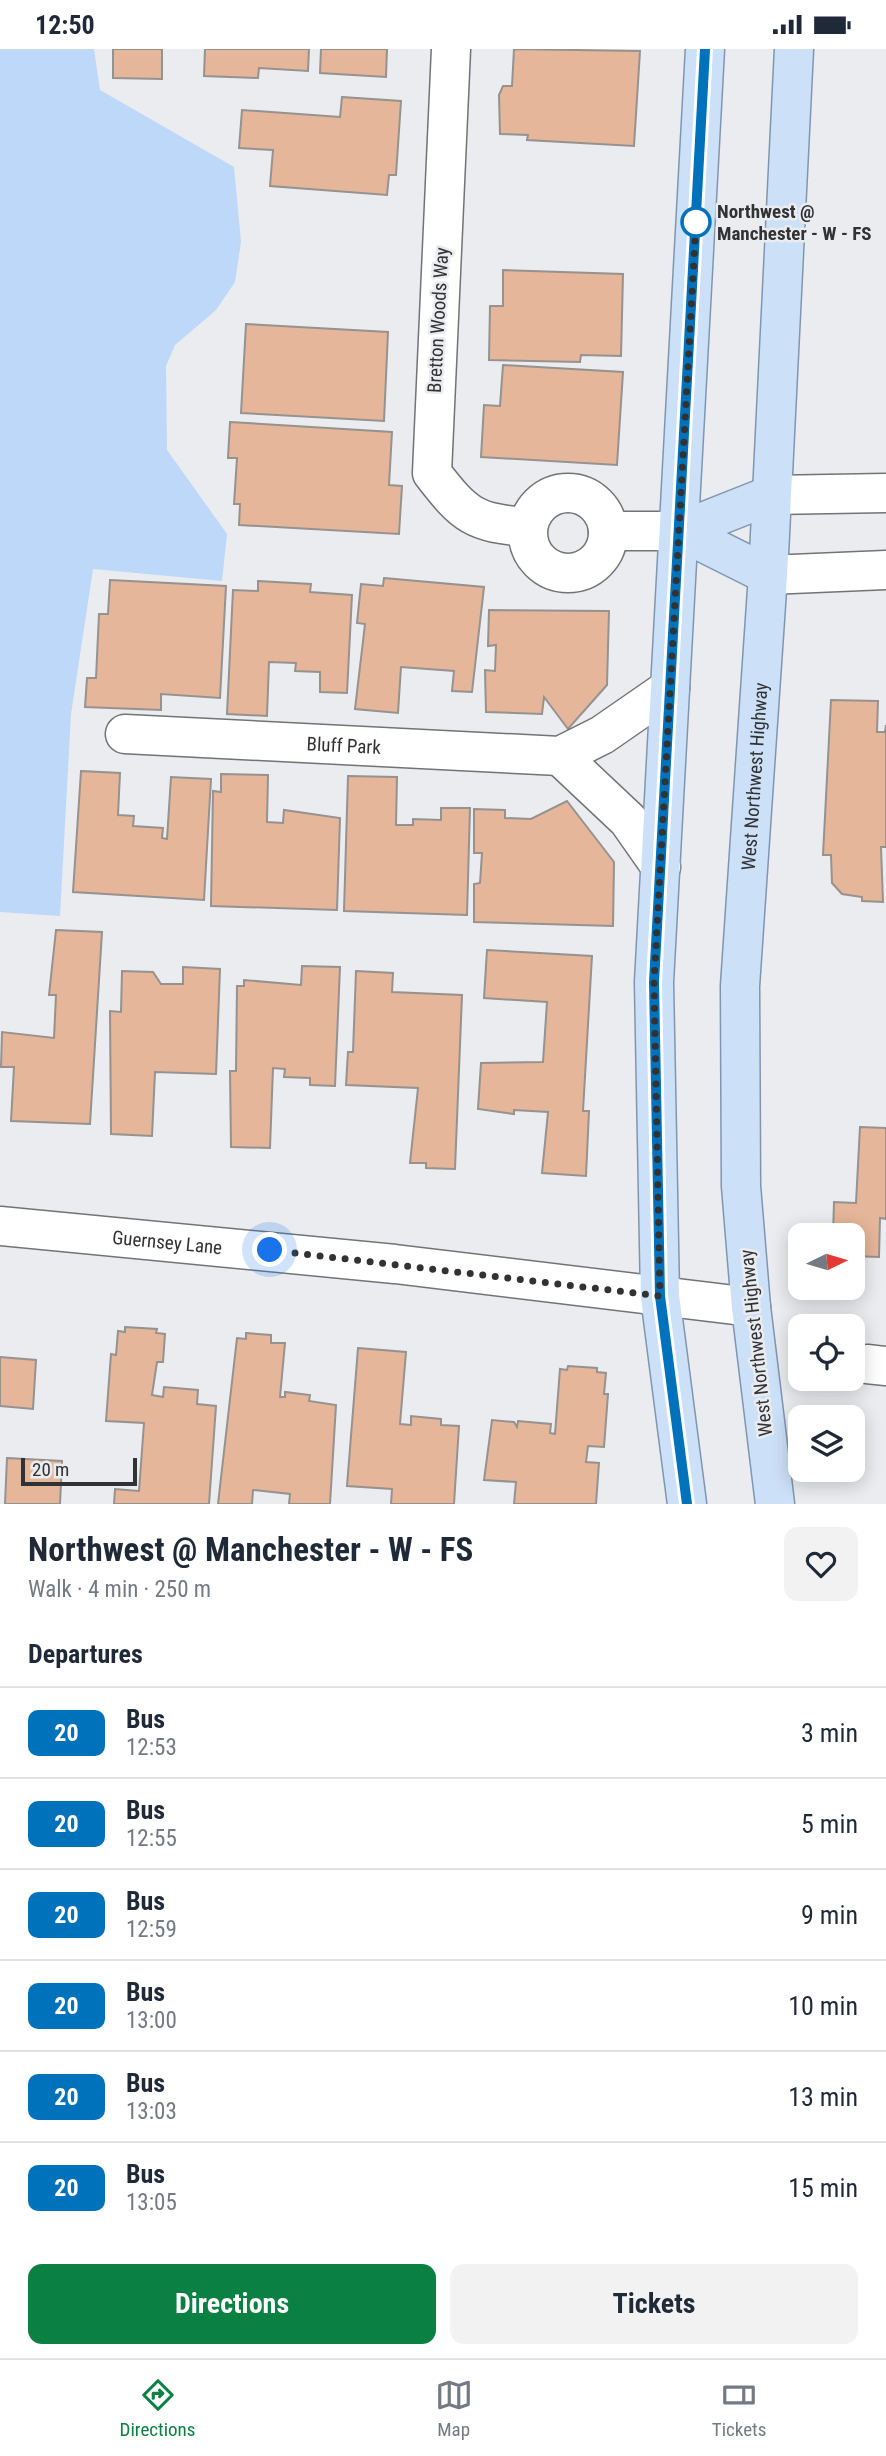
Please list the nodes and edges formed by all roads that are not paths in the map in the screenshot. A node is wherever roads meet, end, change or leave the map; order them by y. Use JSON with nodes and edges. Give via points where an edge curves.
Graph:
{"nodes":[{"id":1,"x":452,"y":49,"type":"edge"},
{"id":2,"x":705,"y":49,"type":"edge"},
{"id":3,"x":794,"y":49,"type":"edge"},
{"id":4,"x":886,"y":493,"type":"edge"},
{"id":5,"x":771,"y":495,"type":"junction"},
{"id":6,"x":528,"y":527,"type":"junction"},
{"id":7,"x":608,"y":531,"type":"junction"},
{"id":8,"x":680,"y":531,"type":"junction"},
{"id":9,"x":886,"y":570,"type":"edge"},
{"id":10,"x":768,"y":575,"type":"junction"},
{"id":11,"x":670,"y":688,"type":"junction"},
{"id":12,"x":125,"y":734,"type":"dead end"},
{"id":13,"x":560,"y":757,"type":"junction"},
{"id":14,"x":661,"y":867,"type":"junction"},
{"id":15,"x":0,"y":1226,"type":"edge"},
{"id":16,"x":660,"y":1296,"type":"junction"},
{"id":17,"x":751,"y":1307,"type":"junction"},
{"id":18,"x":687,"y":1504,"type":"edge"},
{"id":19,"x":775,"y":1504,"type":"edge"}],
"edges":[{"from":1,"to":6,"type":"street","name":"Bretton Woods Way","via":[[432,473],[460,506],[485,523]]},
{"from":2,"to":8,"type":"main road"},
{"from":3,"to":5,"type":"main road","name":"West Northwest Highway"},
{"from":4,"to":5,"type":"street"},
{"from":5,"to":8,"type":"main road"},
{"from":5,"to":10,"type":"main road","name":"West Northwest Highway"},
{"from":6,"to":7,"type":"street","via":[[540,505],[564,493],[576,494],[598,507]]},
{"from":6,"to":7,"type":"street","via":[[539,561],[549,569],[572,574],[595,563],[607,543]]},
{"from":7,"to":8,"type":"street"},
{"from":8,"to":10,"type":"main road"},
{"from":8,"to":11,"type":"main road"},
{"from":9,"to":10,"type":"street"},
{"from":10,"to":17,"type":"main road","name":"West Northwest Highway","via":[[740,986],[741,1186]]},
{"from":11,"to":13,"type":"street","via":[[602,735]]},
{"from":11,"to":14,"type":"main road"},
{"from":12,"to":13,"type":"street","name":"Bluff Park"},
{"from":13,"to":14,"type":"street","via":[[628,820]]},
{"from":14,"to":16,"type":"main road","via":[[654,982]]},
{"from":15,"to":16,"type":"street","name":"Guernsey Lane","via":[[368,1261]]},
{"from":16,"to":17,"type":"street","name":"Guernsey Lane"},
{"from":16,"to":18,"type":"main road"},
{"from":17,"to":19,"type":"main road","name":"West Northwest Highway"}]}
